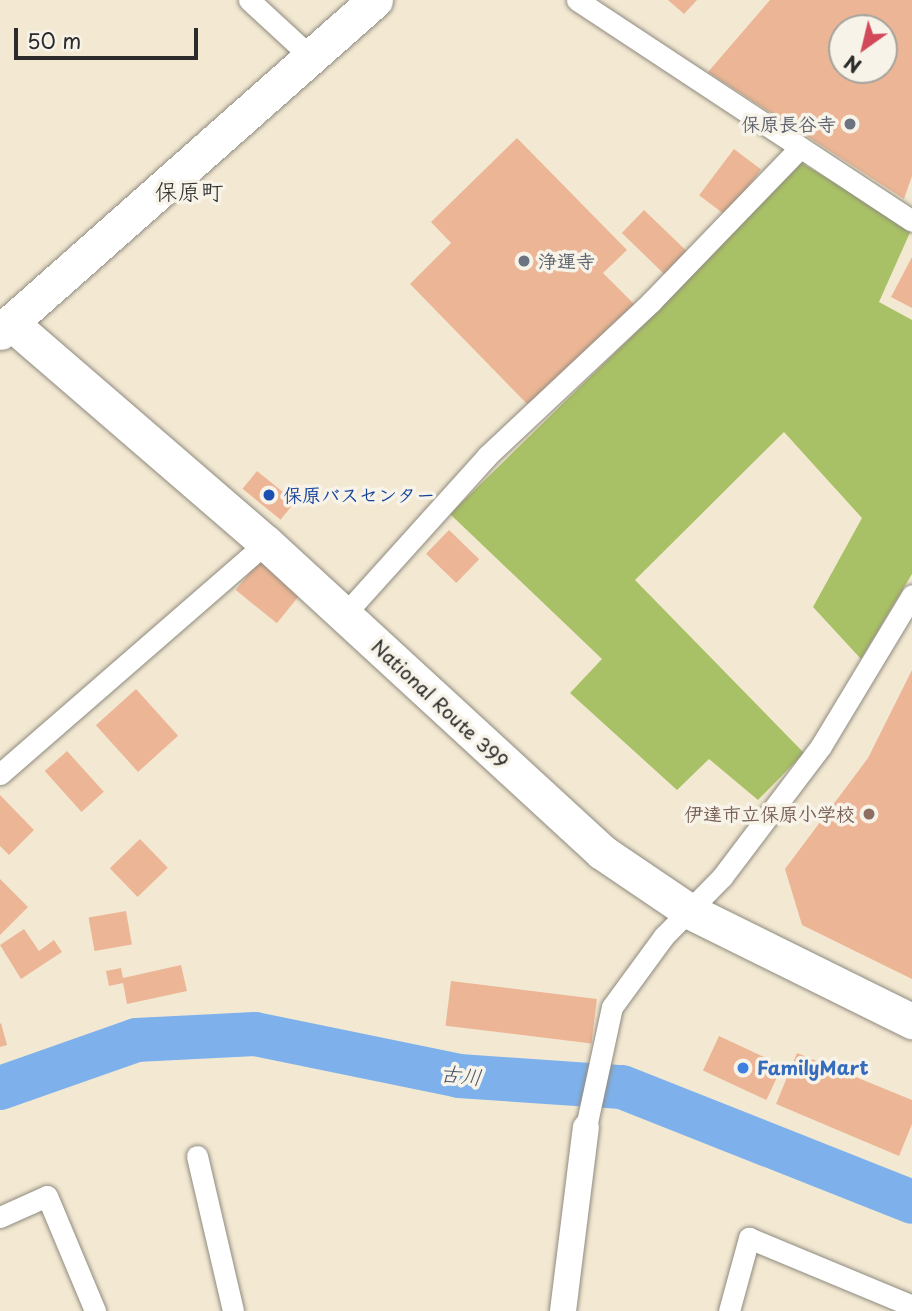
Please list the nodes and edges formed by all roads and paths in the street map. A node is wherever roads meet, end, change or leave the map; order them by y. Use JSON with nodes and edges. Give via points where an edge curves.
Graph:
{"nodes":[{"id":1,"x":249,"y":0,"type":"edge"},
{"id":2,"x":375,"y":0,"type":"edge"},
{"id":3,"x":577,"y":0,"type":"edge"},
{"id":4,"x":311,"y":57,"type":"junction"},
{"id":5,"x":797,"y":151,"type":"junction"},
{"id":6,"x":912,"y":219,"type":"edge"},
{"id":7,"x":6,"y":328,"type":"edge"},
{"id":8,"x":266,"y":542,"type":"junction"},
{"id":9,"x":912,"y":595,"type":"edge"},
{"id":10,"x":344,"y":615,"type":"junction"},
{"id":11,"x":0,"y":774,"type":"edge"},
{"id":12,"x":689,"y":911,"type":"junction"},
{"id":13,"x":912,"y":1021,"type":"edge"},
{"id":14,"x":586,"y":1126,"type":"joint"},
{"id":15,"x":197,"y":1156,"type":"dead end"},
{"id":16,"x":0,"y":1217,"type":"edge"},
{"id":17,"x":912,"y":1306,"type":"edge"},
{"id":18,"x":95,"y":1311,"type":"edge"},
{"id":19,"x":233,"y":1311,"type":"edge"},
{"id":20,"x":564,"y":1311,"type":"edge"},
{"id":21,"x":729,"y":1311,"type":"edge"}],
"edges":[{"from":1,"to":4,"type":"street"},
{"from":2,"to":4,"type":"highway"},
{"from":3,"to":5,"type":"street"},
{"from":4,"to":7,"type":"highway"},
{"from":5,"to":6,"type":"street"},
{"from":5,"to":10,"type":"street","via":[[651,302],[487,456]]},
{"from":7,"to":8,"type":"highway","name":"National Route 399"},
{"from":8,"to":10,"type":"highway","name":"National Route 399"},
{"from":8,"to":11,"type":"street"},
{"from":9,"to":12,"type":"street","via":[[821,746],[722,877]]},
{"from":10,"to":12,"type":"highway","name":"National Route 399","via":[[584,837]]},
{"from":12,"to":13,"type":"highway","name":"National Route 399"},
{"from":12,"to":14,"type":"street","via":[[612,1007],[595,1065]]},
{"from":14,"to":20,"type":"street"},
{"from":15,"to":19,"type":"street"},
{"from":16,"to":18,"type":"street","via":[[47,1196]]},
{"from":17,"to":21,"type":"street","via":[[749,1238]]}]}
